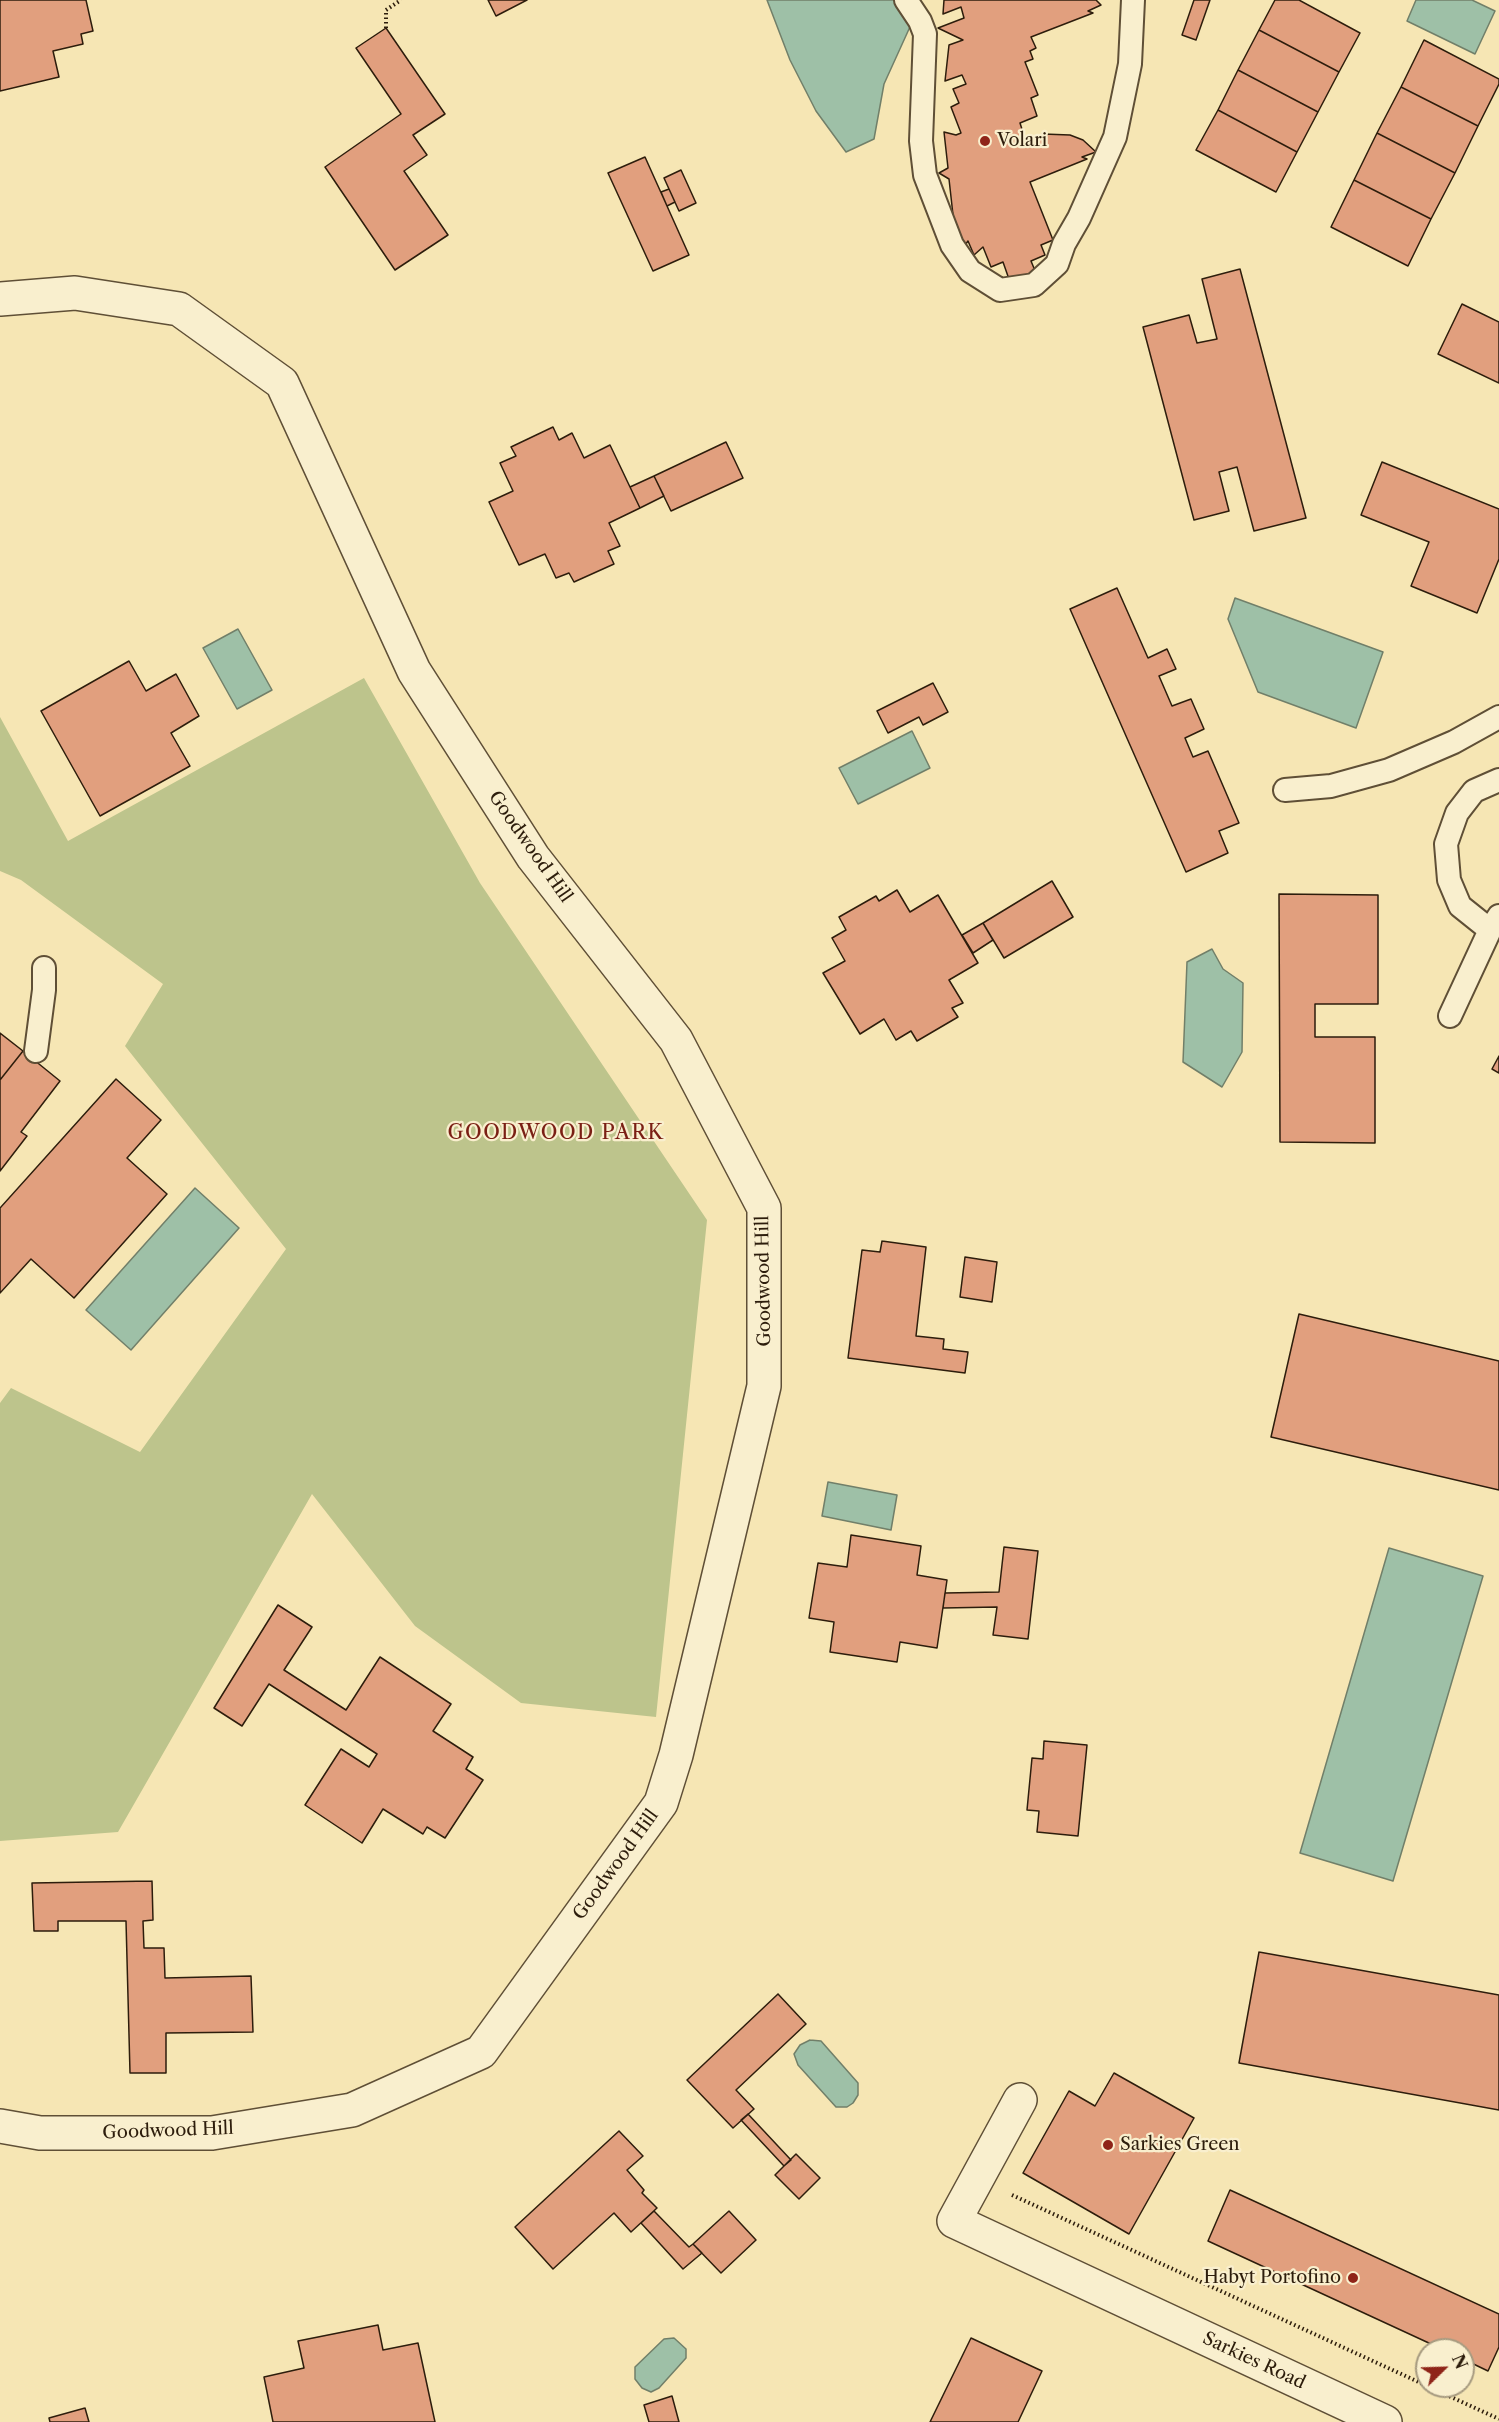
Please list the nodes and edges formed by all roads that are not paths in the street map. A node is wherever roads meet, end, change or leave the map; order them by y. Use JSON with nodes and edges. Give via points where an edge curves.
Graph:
{"nodes":[{"id":1,"x":906,"y":0,"type":"edge"},
{"id":2,"x":1133,"y":0,"type":"edge"},
{"id":3,"x":0,"y":299,"type":"edge"},
{"id":4,"x":1499,"y":717,"type":"edge"},
{"id":5,"x":1499,"y":780,"type":"edge"},
{"id":6,"x":1286,"y":790,"type":"dead end"},
{"id":7,"x":1495,"y":923,"type":"edge"},
{"id":8,"x":44,"y":968,"type":"dead end"},
{"id":9,"x":1450,"y":1016,"type":"dead end"},
{"id":10,"x":36,"y":1051,"type":"dead end"},
{"id":11,"x":1020,"y":2100,"type":"dead end"},
{"id":12,"x":0,"y":2126,"type":"edge"},
{"id":13,"x":1374,"y":2420,"type":"edge"}],
"edges":[{"from":1,"to":2,"type":"lane","via":[[925,34],[921,141],[925,176],[952,244],[970,271],[1000,290],[1034,285],[1056,264],[1079,218],[1114,137],[1130,64]]},
{"from":3,"to":12,"type":"street","name":"Goodwood Hill","via":[[75,293],[179,309],[282,383],[414,671],[533,857],[676,1040],[764,1208],[764,1386],[662,1803],[481,2052],[352,2110],[224,2131],[40,2133]]},
{"from":4,"to":6,"type":"lane","via":[[1389,770],[1331,786]]},
{"from":5,"to":7,"type":"lane","via":[[1474,791],[1457,813],[1446,844],[1449,880],[1460,906]]},
{"from":7,"to":9,"type":"lane"},
{"from":8,"to":10,"type":"lane"},
{"from":11,"to":13,"type":"street","name":"Sarkies Road","via":[[954,2221]]}]}
